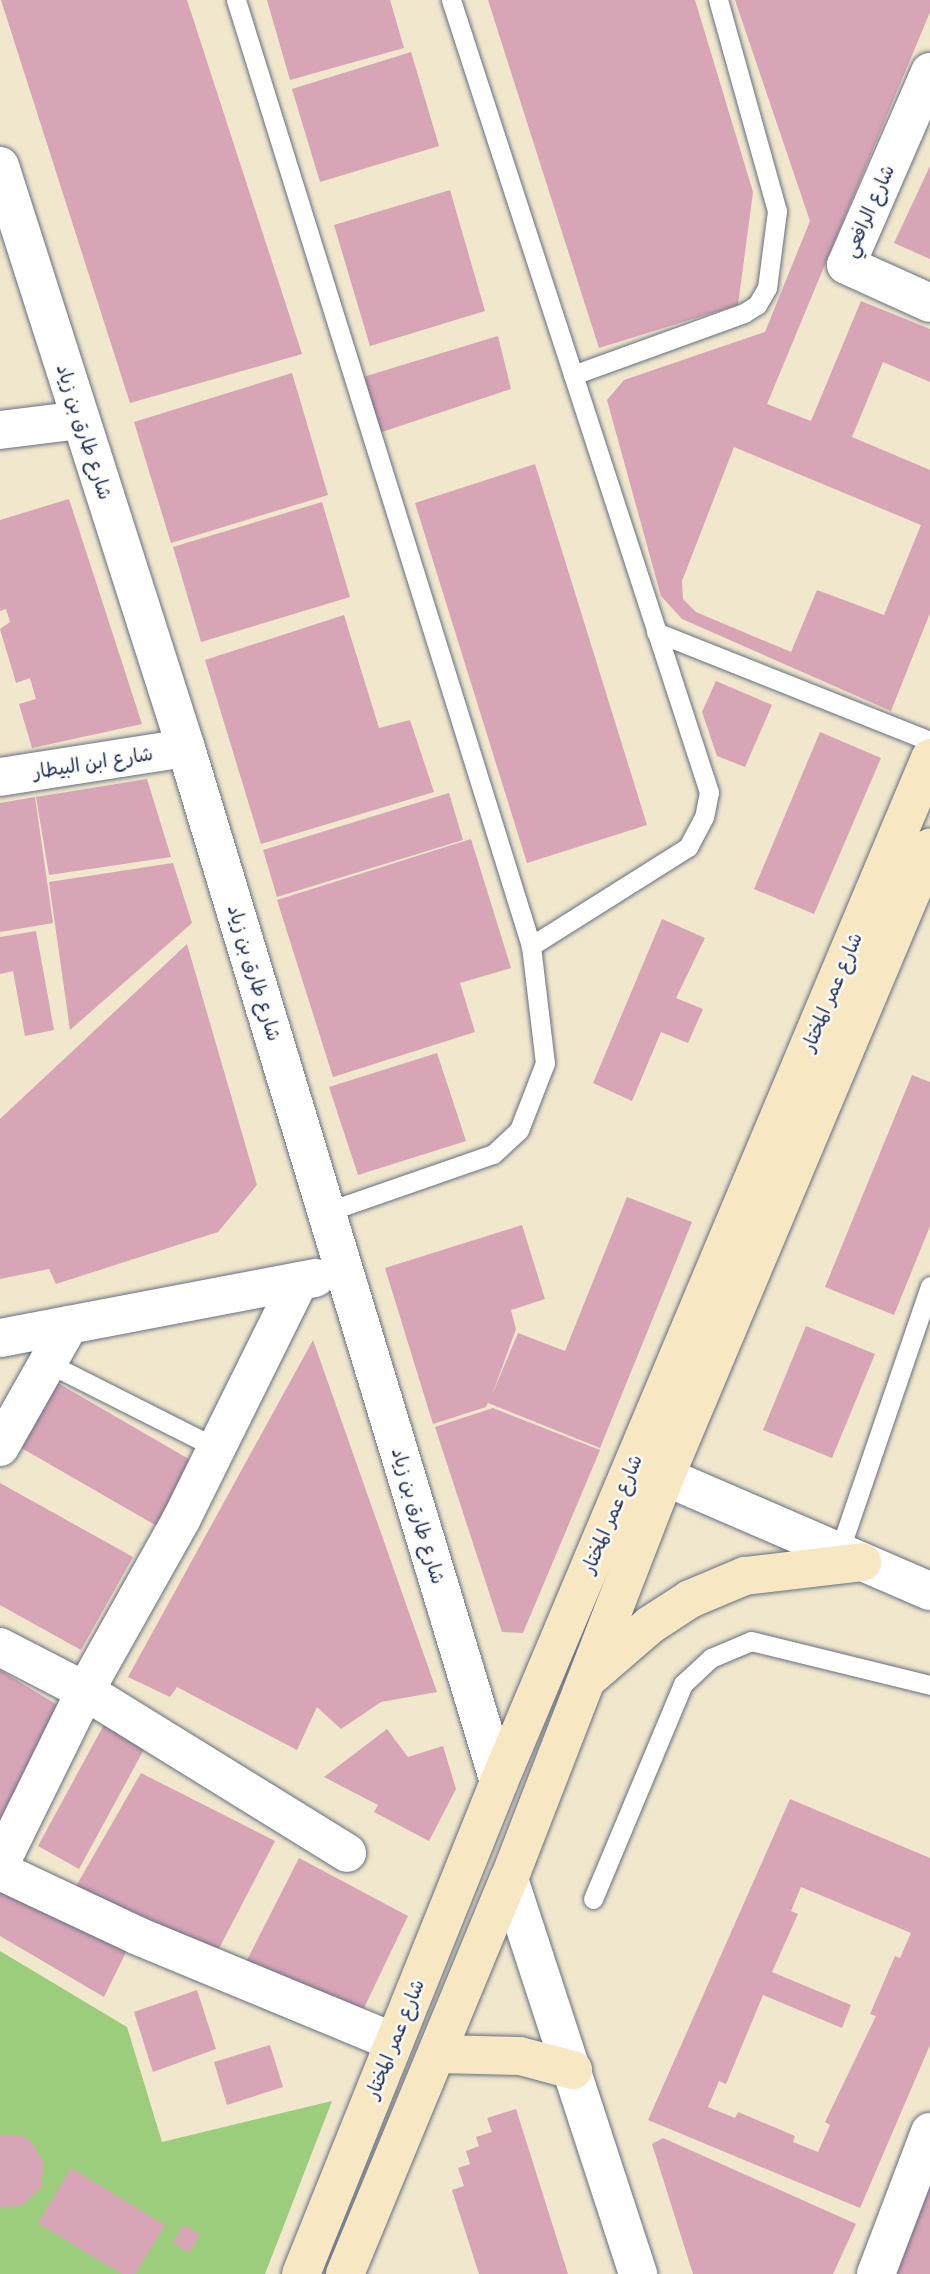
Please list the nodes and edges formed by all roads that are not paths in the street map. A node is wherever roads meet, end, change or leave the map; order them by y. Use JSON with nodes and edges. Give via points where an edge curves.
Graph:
{"nodes":[{"id":1,"x":236,"y":0,"type":"edge"},
{"id":2,"x":451,"y":0,"type":"edge"},
{"id":3,"x":718,"y":0,"type":"edge"},
{"id":4,"x":930,"y":72,"type":"edge"},
{"id":5,"x":0,"y":166,"type":"edge"},
{"id":6,"x":930,"y":303,"type":"edge"},
{"id":7,"x":573,"y":375,"type":"junction"},
{"id":8,"x":80,"y":420,"type":"junction"},
{"id":9,"x":0,"y":430,"type":"edge"},
{"id":10,"x":656,"y":632,"type":"junction"},
{"id":11,"x":930,"y":741,"type":"edge"},
{"id":12,"x":186,"y":748,"type":"junction"},
{"id":13,"x":930,"y":758,"type":"edge"},
{"id":14,"x":0,"y":777,"type":"edge"},
{"id":15,"x":930,"y":848,"type":"edge"},
{"id":16,"x":531,"y":946,"type":"junction"},
{"id":17,"x":327,"y":1212,"type":"junction"},
{"id":18,"x":345,"y":1272,"type":"junction"},
{"id":19,"x":299,"y":1281,"type":"junction"},
{"id":20,"x":930,"y":1286,"type":"edge"},
{"id":21,"x":69,"y":1325,"type":"junction"},
{"id":22,"x":0,"y":1338,"type":"edge"},
{"id":23,"x":48,"y":1363,"type":"junction"},
{"id":24,"x":0,"y":1447,"type":"edge"},
{"id":25,"x":216,"y":1448,"type":"junction"},
{"id":26,"x":649,"y":1470,"type":"junction"},
{"id":27,"x":850,"y":1557,"type":"junction"},
{"id":28,"x":930,"y":1591,"type":"edge"},
{"id":29,"x":0,"y":1647,"type":"edge"},
{"id":30,"x":586,"y":1681,"type":"junction"},
{"id":31,"x":930,"y":1685,"type":"edge"},
{"id":32,"x":85,"y":1691,"type":"junction"},
{"id":33,"x":499,"y":1782,"type":"junction"},
{"id":34,"x":347,"y":1853,"type":"dead end"},
{"id":35,"x":0,"y":1864,"type":"edge"},
{"id":36,"x":0,"y":1871,"type":"edge"},
{"id":37,"x":509,"y":1879,"type":"junction"},
{"id":38,"x":593,"y":1899,"type":"dead end"},
{"id":39,"x":394,"y":2042,"type":"junction"},
{"id":40,"x":437,"y":2054,"type":"junction"},
{"id":41,"x":573,"y":2070,"type":"junction"},
{"id":42,"x":930,"y":2132,"type":"edge"},
{"id":43,"x":301,"y":2274,"type":"edge"},
{"id":44,"x":345,"y":2274,"type":"edge"},
{"id":45,"x":638,"y":2274,"type":"edge"},
{"id":46,"x":876,"y":2274,"type":"edge"}],
"edges":[{"from":1,"to":16,"type":"lane"},
{"from":2,"to":7,"type":"lane"},
{"from":3,"to":7,"type":"lane","via":[[778,211],[767,288],[744,313]]},
{"from":4,"to":6,"type":"street","name":"شارع الرافعي","via":[[846,265]]},
{"from":5,"to":8,"type":"street","name":"شارع طارق بن زياد"},
{"from":7,"to":10,"type":"lane"},
{"from":8,"to":9,"type":"street"},
{"from":8,"to":12,"type":"street","name":"شارع طارق بن زياد"},
{"from":10,"to":11,"type":"lane"},
{"from":10,"to":16,"type":"lane","via":[[709,792],[704,817],[688,847]]},
{"from":12,"to":14,"type":"street","name":"شارع ابن البيطار"},
{"from":12,"to":17,"type":"street","name":"شارع طارق بن زياد"},
{"from":13,"to":26,"type":"main road","name":"شارع عمر المختار"},
{"from":15,"to":26,"type":"main road","name":"شارع عمر المختار"},
{"from":16,"to":17,"type":"lane","via":[[545,1063],[519,1130],[493,1154]]},
{"from":17,"to":18,"type":"street","name":"شارع طارق بن زياد"},
{"from":18,"to":19,"type":"street"},
{"from":18,"to":33,"type":"street","name":"شارع طارق بن زياد"},
{"from":19,"to":21,"type":"street"},
{"from":19,"to":25,"type":"street"},
{"from":20,"to":27,"type":"lane"},
{"from":21,"to":22,"type":"street"},
{"from":21,"to":23,"type":"street"},
{"from":23,"to":24,"type":"street"},
{"from":23,"to":25,"type":"lane"},
{"from":25,"to":32,"type":"street"},
{"from":26,"to":27,"type":"street"},
{"from":26,"to":30,"type":"main road","name":"شارع عمر المختار"},
{"from":26,"to":33,"type":"main road","name":"شارع عمر المختار"},
{"from":27,"to":28,"type":"street"},
{"from":27,"to":30,"type":"main road","via":[[745,1576],[690,1598],[650,1625]]},
{"from":29,"to":32,"type":"street"},
{"from":30,"to":37,"type":"main road","name":"شارع عمر المختار"},
{"from":31,"to":38,"type":"lane","via":[[751,1641],[711,1658],[683,1684]]},
{"from":32,"to":34,"type":"street"},
{"from":32,"to":35,"type":"street"},
{"from":33,"to":39,"type":"main road","name":"شارع عمر المختار"},
{"from":36,"to":39,"type":"street","via":[[138,1936]]},
{"from":37,"to":40,"type":"main road","name":"شارع عمر المختار"},
{"from":37,"to":41,"type":"street"},
{"from":39,"to":43,"type":"main road","name":"شارع عمر المختار"},
{"from":40,"to":41,"type":"main road","via":[[520,2056]]},
{"from":40,"to":44,"type":"main road","name":"شارع عمر المختار"},
{"from":41,"to":45,"type":"street"},
{"from":42,"to":46,"type":"street"}]}
